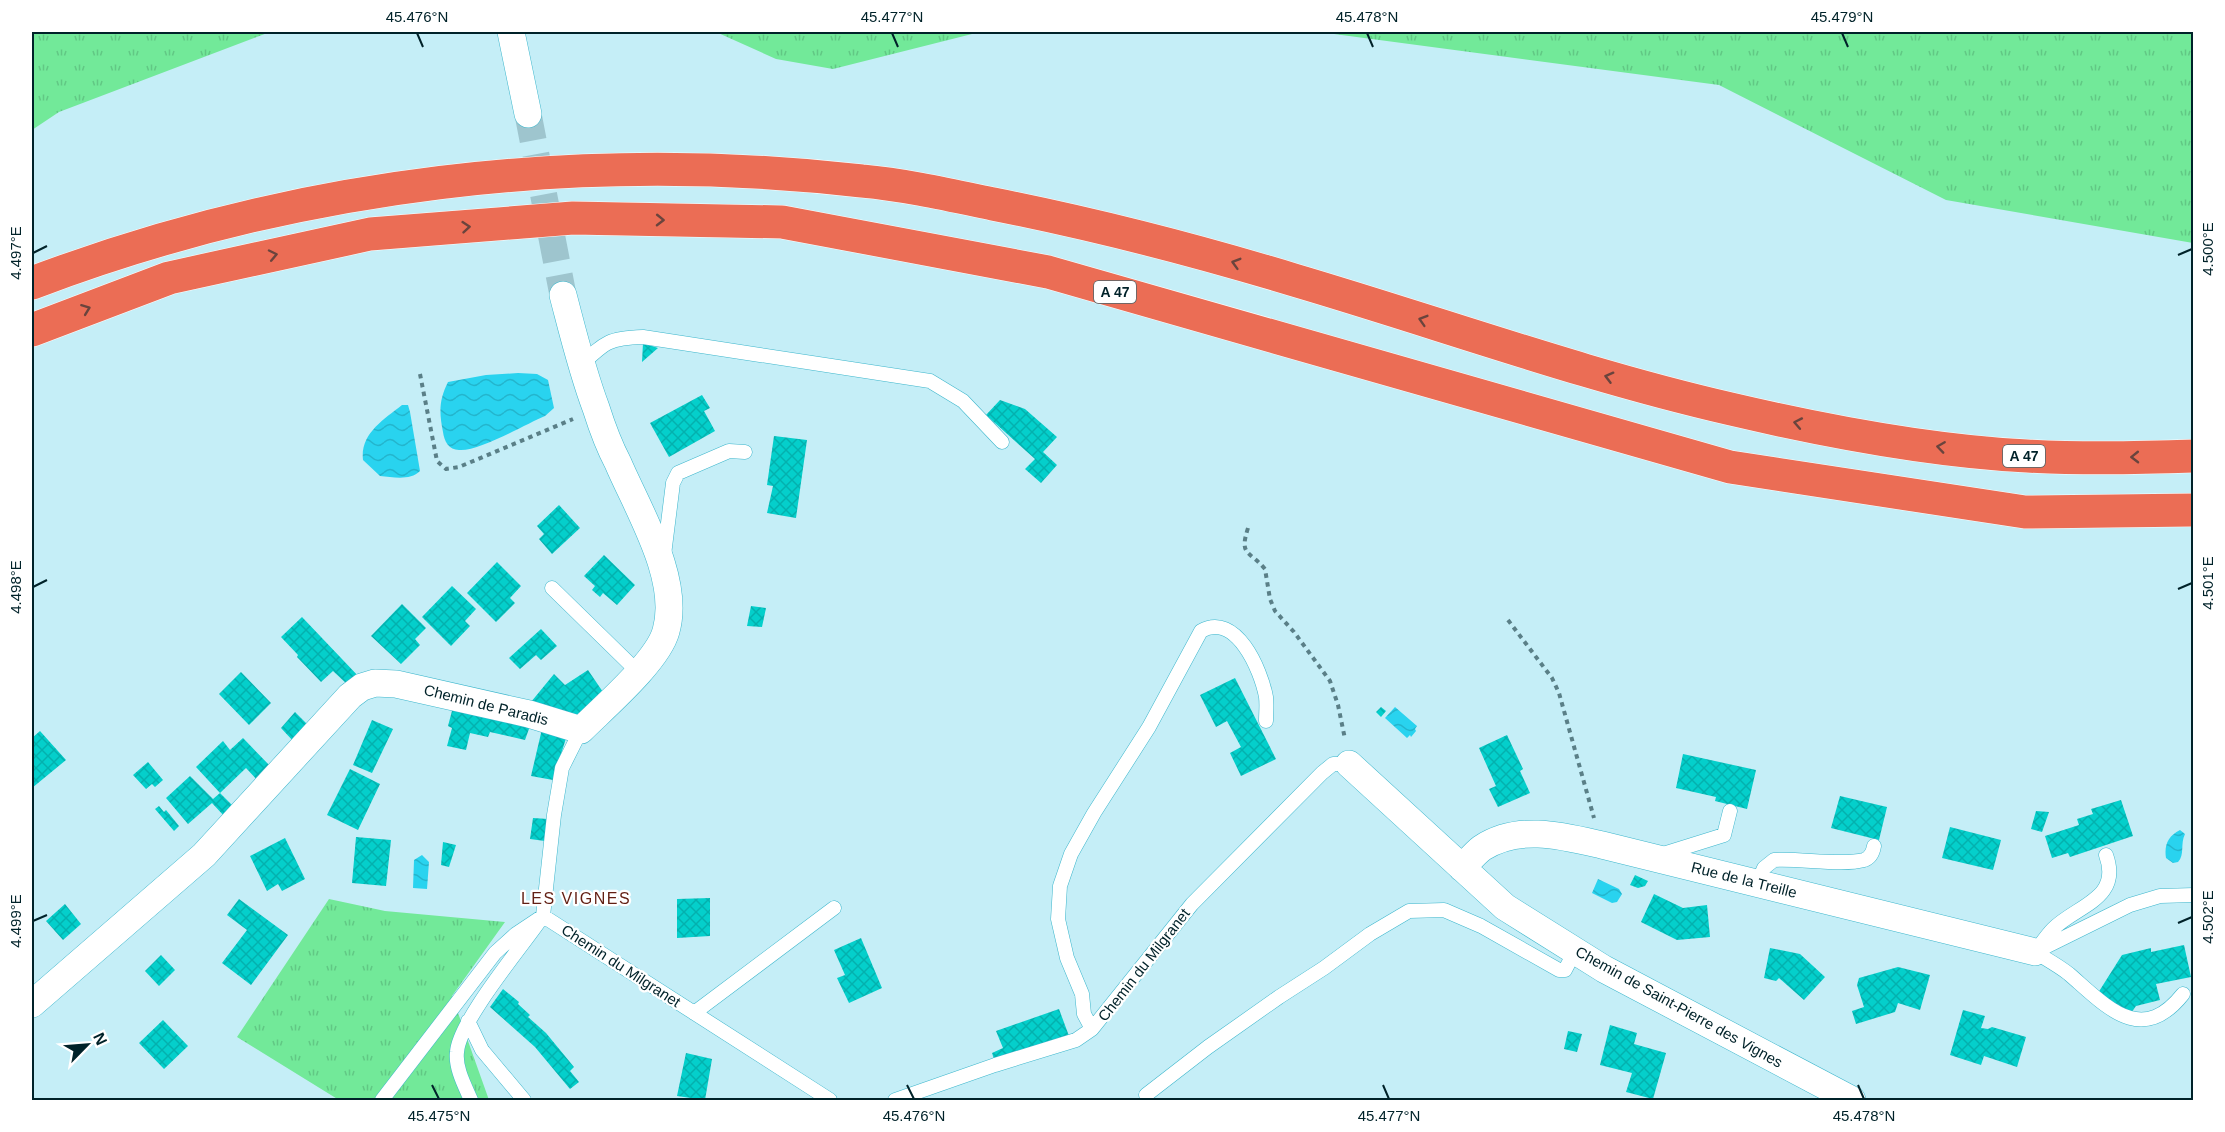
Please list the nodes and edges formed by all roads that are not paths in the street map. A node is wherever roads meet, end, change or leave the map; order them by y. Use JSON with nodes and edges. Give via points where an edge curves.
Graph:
{"nodes":[{"id":1,"x":511,"y":32,"type":"edge"},
{"id":2,"x":528,"y":114,"type":"tunnel mouth"},
{"id":3,"x":32,"y":283,"type":"edge"},
{"id":4,"x":563,"y":295,"type":"tunnel mouth"},
{"id":5,"x":32,"y":330,"type":"edge"},
{"id":6,"x":581,"y":365,"type":"junction"},
{"id":7,"x":1002,"y":442,"type":"dead end"},
{"id":8,"x":745,"y":452,"type":"dead end"},
{"id":9,"x":2193,"y":456,"type":"edge"},
{"id":10,"x":2193,"y":510,"type":"edge"},
{"id":11,"x":663,"y":568,"type":"junction"},
{"id":12,"x":552,"y":588,"type":"dead end"},
{"id":13,"x":638,"y":672,"type":"junction"},
{"id":14,"x":1266,"y":721,"type":"dead end"},
{"id":15,"x":581,"y":730,"type":"junction"},
{"id":16,"x":1350,"y":764,"type":"joint"},
{"id":17,"x":1730,"y":811,"type":"dead end"},
{"id":18,"x":1874,"y":846,"type":"dead end"},
{"id":19,"x":2106,"y":855,"type":"dead end"},
{"id":20,"x":1652,"y":857,"type":"junction"},
{"id":21,"x":1462,"y":868,"type":"junction"},
{"id":22,"x":1757,"y":884,"type":"junction"},
{"id":23,"x":2193,"y":895,"type":"edge"},
{"id":24,"x":834,"y":908,"type":"dead end"},
{"id":25,"x":543,"y":916,"type":"junction"},
{"id":26,"x":1575,"y":951,"type":"junction"},
{"id":27,"x":2035,"y":952,"type":"junction"},
{"id":28,"x":2183,"y":994,"type":"dead end"},
{"id":29,"x":32,"y":1004,"type":"edge"},
{"id":30,"x":694,"y":1013,"type":"junction"},
{"id":31,"x":468,"y":1021,"type":"junction"},
{"id":32,"x":1092,"y":1029,"type":"junction"},
{"id":33,"x":1146,"y":1095,"type":"dead end"},
{"id":34,"x":382,"y":1101,"type":"edge"},
{"id":35,"x":471,"y":1101,"type":"edge"},
{"id":36,"x":524,"y":1101,"type":"edge"},
{"id":37,"x":830,"y":1101,"type":"edge"},
{"id":38,"x":895,"y":1101,"type":"edge"},
{"id":39,"x":1852,"y":1101,"type":"edge"}],
"edges":[{"from":1,"to":2,"type":"street"},
{"from":9,"to":3,"type":"highway","number":"A 47","one_way":true,"via":[[2025,456],[1856,434],[1754,414],[1595,374],[1293,279],[1068,219],[868,181],[780,173],[683,168],[568,172],[378,190],[262,212],[186,232]]},
{"from":4,"to":6,"type":"street"},
{"from":5,"to":10,"type":"highway","number":"A 47","one_way":true,"via":[[169,278],[369,234],[573,218],[782,222],[1048,272],[1730,467],[2025,512]]},
{"from":6,"to":7,"type":"lane","via":[[617,338],[643,337],[930,381],[963,401]]},
{"from":6,"to":11,"type":"street"},
{"from":8,"to":11,"type":"lane","via":[[729,451],[678,473],[673,483]]},
{"from":11,"to":13,"type":"street","via":[[669,604],[666,632]]},
{"from":12,"to":13,"type":"lane"},
{"from":13,"to":15,"type":"street"},
{"from":14,"to":32,"type":"lane","via":[[1266,699],[1249,650],[1222,627],[1211,626],[1201,631],[1149,727],[1071,854],[1060,886],[1058,919],[1066,958]]},
{"from":15,"to":25,"type":"lane","via":[[562,768]]},
{"from":15,"to":29,"type":"street","name":"Chemin de Paradis","via":[[396,684],[362,687],[325,720],[204,855]]},
{"from":16,"to":21,"type":"street","name":"Chemin de Saint-Pierre des Vignes"},
{"from":16,"to":32,"type":"lane","name":"Chemin du Milgranet","via":[[1333,764],[1322,773],[1192,904]]},
{"from":17,"to":20,"type":"lane","via":[[1724,835]]},
{"from":18,"to":22,"type":"lane","via":[[1865,859],[1774,860],[1764,868]]},
{"from":19,"to":27,"type":"lane","via":[[2110,866],[2108,883],[2094,900],[2054,928]]},
{"from":20,"to":21,"type":"street","name":"Rue de la Treille","via":[[1537,833],[1509,836],[1482,848]]},
{"from":20,"to":22,"type":"street","name":"Rue de la Treille"},
{"from":21,"to":26,"type":"street","name":"Chemin de Saint-Pierre des Vignes","via":[[1505,906]]},
{"from":22,"to":27,"type":"street","name":"Rue de la Treille"},
{"from":23,"to":27,"type":"lane","via":[[2160,896],[2130,905]]},
{"from":24,"to":30,"type":"lane"},
{"from":25,"to":30,"type":"lane","name":"Chemin du Milgranet"},
{"from":25,"to":31,"type":"lane"},
{"from":25,"to":34,"type":"lane","via":[[495,953]]},
{"from":26,"to":33,"type":"lane","via":[[1565,970],[1559,970],[1444,910],[1409,911],[1279,996]]},
{"from":26,"to":39,"type":"street","name":"Chemin de Saint-Pierre des Vignes"},
{"from":27,"to":28,"type":"lane","via":[[2068,973],[2115,1013],[2135,1020],[2156,1017],[2173,1007]]},
{"from":30,"to":37,"type":"lane","name":"Chemin du Milgranet"},
{"from":31,"to":35,"type":"lane","via":[[457,1052],[460,1075]]},
{"from":31,"to":36,"type":"lane","via":[[482,1050]]},
{"from":32,"to":38,"type":"lane","name":"Chemin du Milgranet","via":[[1076,1040]]}]}
